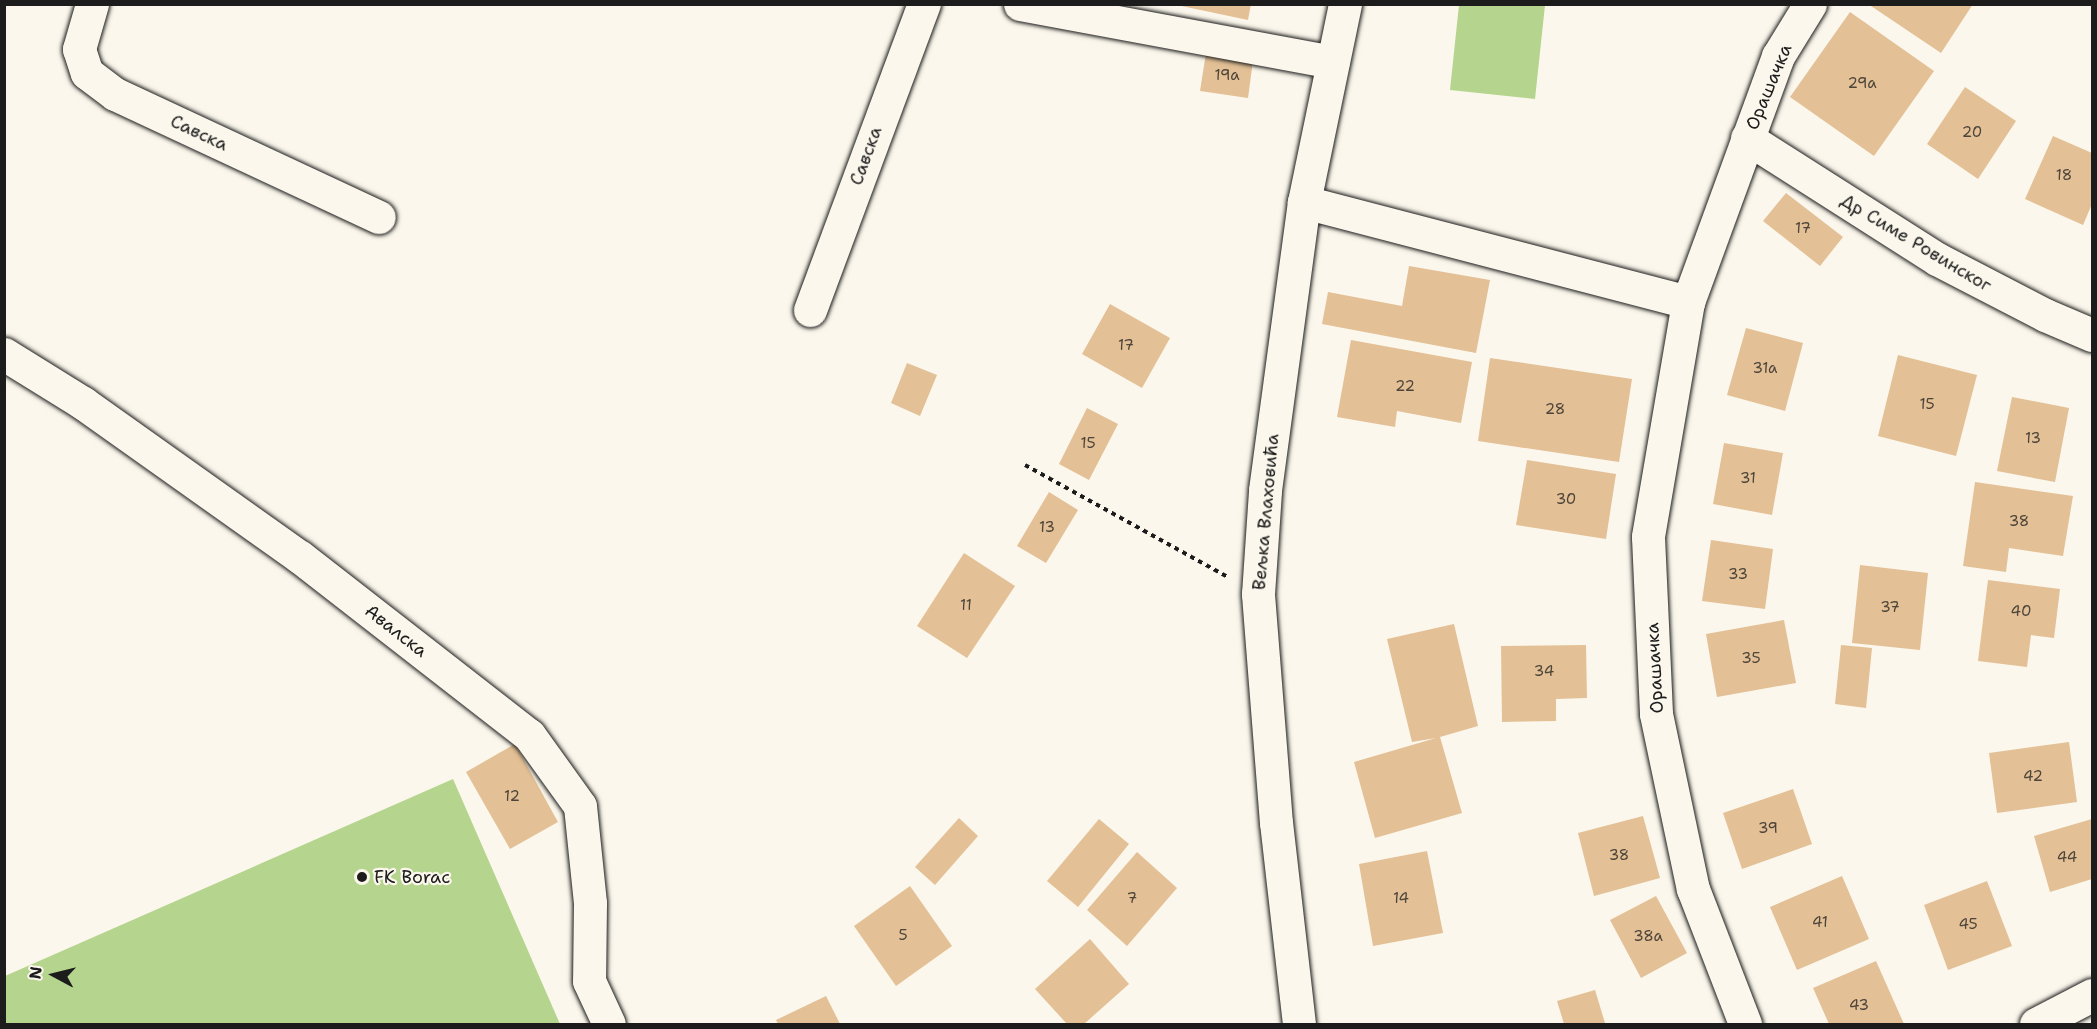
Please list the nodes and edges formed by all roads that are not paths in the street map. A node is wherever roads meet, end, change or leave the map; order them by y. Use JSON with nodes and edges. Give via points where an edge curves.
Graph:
{"nodes":[{"id":1,"x":92,"y":4,"type":"edge"},
{"id":2,"x":924,"y":4,"type":"edge"},
{"id":3,"x":1020,"y":4,"type":"edge"},
{"id":4,"x":1345,"y":4,"type":"edge"},
{"id":5,"x":1810,"y":4,"type":"edge"},
{"id":6,"x":1333,"y":62,"type":"junction"},
{"id":7,"x":1747,"y":138,"type":"junction"},
{"id":8,"x":1304,"y":202,"type":"junction"},
{"id":9,"x":379,"y":217,"type":"dead end"},
{"id":10,"x":1688,"y":302,"type":"junction"},
{"id":11,"x":810,"y":310,"type":"dead end"},
{"id":12,"x":2092,"y":335,"type":"edge"},
{"id":13,"x":4,"y":354,"type":"edge"},
{"id":14,"x":2092,"y":996,"type":"edge"},
{"id":15,"x":609,"y":1024,"type":"edge"},
{"id":16,"x":1299,"y":1024,"type":"edge"},
{"id":17,"x":1745,"y":1024,"type":"edge"},
{"id":18,"x":2036,"y":1024,"type":"edge"}],
"edges":[{"from":1,"to":9,"type":"street","name":"Савска","via":[[79,49],[87,73],[115,94]]},
{"from":2,"to":11,"type":"street","name":"Савска"},
{"from":3,"to":6,"type":"street"},
{"from":4,"to":6,"type":"street","name":"Вељка Влаховића"},
{"from":5,"to":7,"type":"street","name":"Орашачка","via":[[1778,56]]},
{"from":6,"to":8,"type":"street","name":"Вељка Влаховића"},
{"from":7,"to":10,"type":"street","name":"Орашачка"},
{"from":7,"to":12,"type":"street","name":"Др Симе Ровинског","via":[[1937,259]]},
{"from":8,"to":10,"type":"street"},
{"from":8,"to":16,"type":"street","name":"Вељка Влаховића","via":[[1265,490],[1258,594],[1276,823]]},
{"from":10,"to":17,"type":"street","name":"Орашачка","via":[[1648,537],[1656,714],[1693,889]]},
{"from":13,"to":15,"type":"street","name":"Авалска","via":[[83,403],[300,557],[530,735],[580,806],[590,903],[589,981]]},
{"from":14,"to":18,"type":"street"}]}
